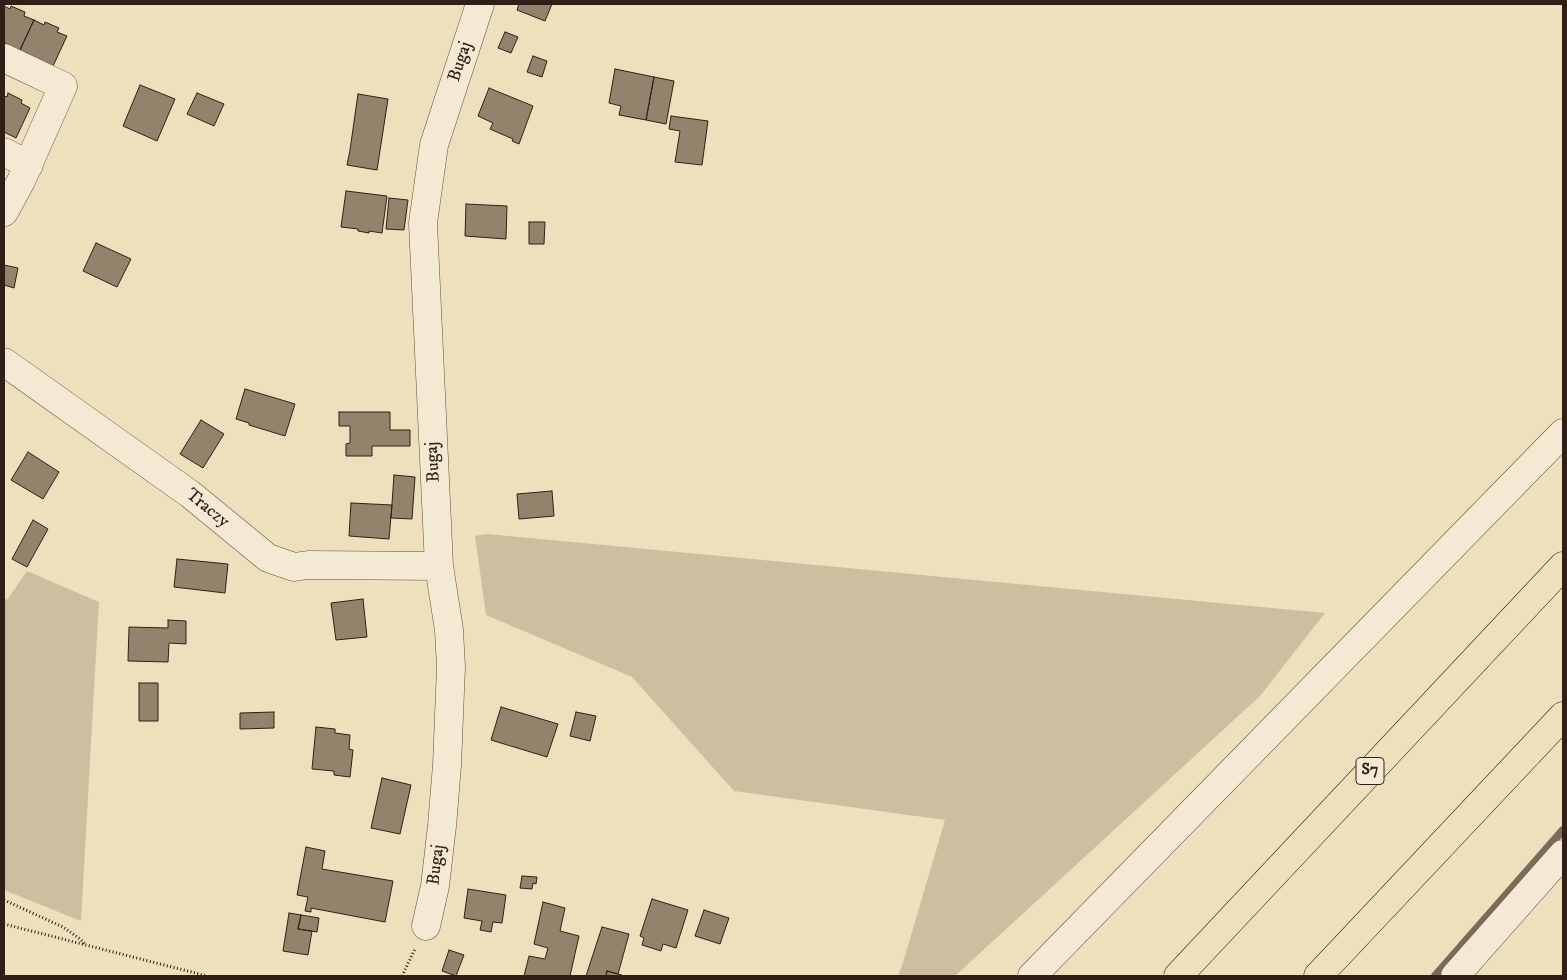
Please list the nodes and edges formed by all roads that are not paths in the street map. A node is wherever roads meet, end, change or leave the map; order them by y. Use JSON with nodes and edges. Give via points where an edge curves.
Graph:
{"nodes":[{"id":1,"x":480,"y":4,"type":"edge"},
{"id":2,"x":4,"y":58,"type":"edge"},
{"id":3,"x":4,"y":152,"type":"edge"},
{"id":4,"x":28,"y":164,"type":"junction"},
{"id":5,"x":4,"y":212,"type":"edge"},
{"id":6,"x":4,"y":362,"type":"edge"},
{"id":7,"x":1563,"y":433,"type":"edge"},
{"id":8,"x":439,"y":566,"type":"junction"},
{"id":9,"x":1563,"y":566,"type":"edge"},
{"id":10,"x":1563,"y":716,"type":"edge"},
{"id":11,"x":1563,"y":854,"type":"edge"},
{"id":12,"x":426,"y":926,"type":"dead end"},
{"id":13,"x":1032,"y":976,"type":"edge"},
{"id":14,"x":1178,"y":976,"type":"edge"},
{"id":15,"x":1318,"y":976,"type":"edge"},
{"id":16,"x":1455,"y":976,"type":"edge"}],
"edges":[{"from":1,"to":8,"type":"street","name":"Bugaj","via":[[434,145],[423,224]]},
{"from":2,"to":4,"type":"street","via":[[63,86]]},
{"from":3,"to":4,"type":"street"},
{"from":4,"to":5,"type":"street"},
{"from":6,"to":8,"type":"street","name":"Traczy","via":[[190,494],[268,558],[294,567]]},
{"from":7,"to":13,"type":"street"},
{"from":8,"to":12,"type":"street","name":"Bugaj","via":[[451,667],[447,765],[435,886]]},
{"from":9,"to":14,"type":"highway","number":"S7"},
{"from":10,"to":15,"type":"highway"},
{"from":11,"to":16,"type":"street"}]}
